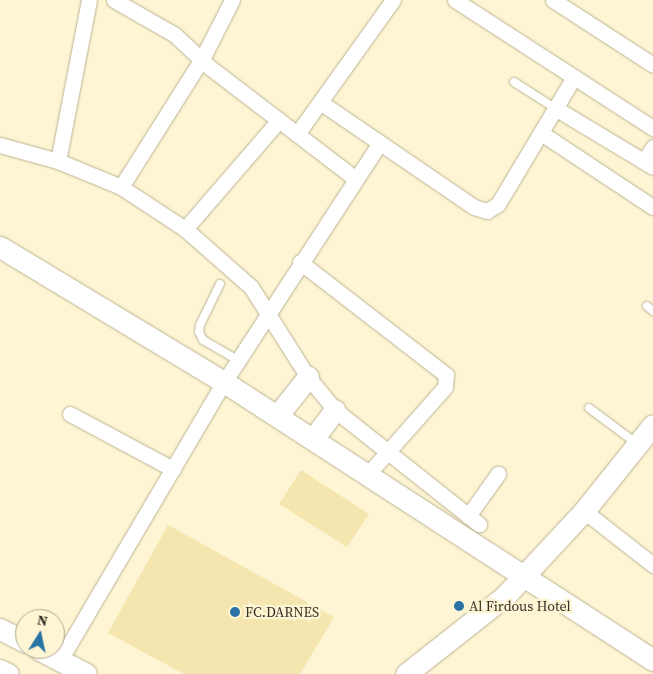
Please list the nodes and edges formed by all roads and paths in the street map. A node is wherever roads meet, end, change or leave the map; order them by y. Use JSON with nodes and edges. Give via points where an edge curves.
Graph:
{"nodes":[{"id":1,"x":89,"y":0,"type":"edge"},
{"id":2,"x":114,"y":0,"type":"edge"},
{"id":3,"x":232,"y":0,"type":"edge"},
{"id":4,"x":393,"y":0,"type":"edge"},
{"id":5,"x":455,"y":0,"type":"edge"},
{"id":6,"x":553,"y":0,"type":"edge"},
{"id":7,"x":202,"y":60,"type":"junction"},
{"id":8,"x":653,"y":65,"type":"edge"},
{"id":9,"x":574,"y":77,"type":"junction"},
{"id":10,"x":514,"y":82,"type":"dead end"},
{"id":11,"x":320,"y":102,"type":"junction"},
{"id":12,"x":555,"y":108,"type":"junction"},
{"id":13,"x":279,"y":120,"type":"junction"},
{"id":14,"x":653,"y":128,"type":"edge"},
{"id":15,"x":540,"y":133,"type":"junction"},
{"id":16,"x":297,"y":134,"type":"junction"},
{"id":17,"x":380,"y":143,"type":"junction"},
{"id":18,"x":0,"y":145,"type":"edge"},
{"id":19,"x":653,"y":147,"type":"edge"},
{"id":20,"x":58,"y":161,"type":"junction"},
{"id":21,"x":648,"y":164,"type":"edge"},
{"id":22,"x":356,"y":179,"type":"junction"},
{"id":23,"x":121,"y":187,"type":"junction"},
{"id":24,"x":653,"y":207,"type":"edge"},
{"id":25,"x":185,"y":229,"type":"junction"},
{"id":26,"x":0,"y":247,"type":"edge"},
{"id":27,"x":300,"y":262,"type":"junction"},
{"id":28,"x":220,"y":284,"type":"dead end"},
{"id":29,"x":268,"y":310,"type":"junction"},
{"id":30,"x":238,"y":360,"type":"junction"},
{"id":31,"x":308,"y":377,"type":"junction"},
{"id":32,"x":224,"y":382,"type":"junction"},
{"id":33,"x":589,"y":408,"type":"dead end"},
{"id":34,"x":334,"y":410,"type":"junction"},
{"id":35,"x":70,"y":414,"type":"dead end"},
{"id":36,"x":277,"y":416,"type":"junction"},
{"id":37,"x":647,"y":437,"type":"edge"},
{"id":38,"x":313,"y":438,"type":"junction"},
{"id":39,"x":386,"y":454,"type":"junction"},
{"id":40,"x":173,"y":469,"type":"junction"},
{"id":41,"x":368,"y":474,"type":"junction"},
{"id":42,"x":498,"y":474,"type":"dead end"},
{"id":43,"x":584,"y":511,"type":"junction"},
{"id":44,"x":653,"y":565,"type":"edge"},
{"id":45,"x":522,"y":578,"type":"junction"},
{"id":46,"x":0,"y":629,"type":"edge"},
{"id":47,"x":15,"y":637,"type":"edge"},
{"id":48,"x":60,"y":660,"type":"joint"},
{"id":49,"x":653,"y":660,"type":"edge"},
{"id":50,"x":0,"y":670,"type":"edge"},
{"id":51,"x":416,"y":671,"type":"edge"},
{"id":52,"x":8,"y":674,"type":"edge"},
{"id":53,"x":86,"y":674,"type":"edge"}],
"edges":[{"from":1,"to":20,"type":"street"},
{"from":2,"to":7,"type":"street","via":[[175,35]]},
{"from":3,"to":7,"type":"street"},
{"from":4,"to":11,"type":"street"},
{"from":5,"to":9,"type":"street"},
{"from":6,"to":8,"type":"street"},
{"from":7,"to":13,"type":"street"},
{"from":7,"to":23,"type":"street"},
{"from":9,"to":12,"type":"street"},
{"from":9,"to":14,"type":"street"},
{"from":10,"to":12,"type":"lane"},
{"from":11,"to":16,"type":"street"},
{"from":11,"to":17,"type":"street"},
{"from":12,"to":15,"type":"street"},
{"from":12,"to":21,"type":"street"},
{"from":13,"to":16,"type":"street"},
{"from":13,"to":25,"type":"street"},
{"from":15,"to":17,"type":"street","via":[[498,204],[487,211],[474,207]]},
{"from":15,"to":24,"type":"street"},
{"from":16,"to":22,"type":"street"},
{"from":17,"to":22,"type":"street"},
{"from":18,"to":20,"type":"street"},
{"from":19,"to":21,"type":"street"},
{"from":20,"to":23,"type":"street"},
{"from":22,"to":27,"type":"street"},
{"from":23,"to":25,"type":"street"},
{"from":25,"to":29,"type":"street","via":[[251,287]]},
{"from":26,"to":32,"type":"street"},
{"from":27,"to":29,"type":"street"},
{"from":27,"to":39,"type":"street","via":[[446,375],[445,387]]},
{"from":28,"to":30,"type":"lane","via":[[199,332],[203,340]]},
{"from":29,"to":30,"type":"street"},
{"from":29,"to":31,"type":"street"},
{"from":30,"to":32,"type":"street"},
{"from":31,"to":34,"type":"street"},
{"from":31,"to":36,"type":"street"},
{"from":32,"to":36,"type":"street"},
{"from":32,"to":40,"type":"street"},
{"from":33,"to":37,"type":"lane"},
{"from":34,"to":38,"type":"street"},
{"from":34,"to":39,"type":"street"},
{"from":35,"to":40,"type":"street"},
{"from":36,"to":38,"type":"street"},
{"from":37,"to":43,"type":"street"},
{"from":38,"to":41,"type":"street"},
{"from":39,"to":41,"type":"street"},
{"from":39,"to":42,"type":"street","via":[[474,520]]},
{"from":40,"to":48,"type":"street"},
{"from":41,"to":45,"type":"street"},
{"from":43,"to":44,"type":"street"},
{"from":43,"to":45,"type":"street"},
{"from":45,"to":49,"type":"street"},
{"from":45,"to":51,"type":"street"},
{"from":46,"to":47,"type":"street"},
{"from":48,"to":53,"type":"street"},
{"from":50,"to":52,"type":"street"}]}
